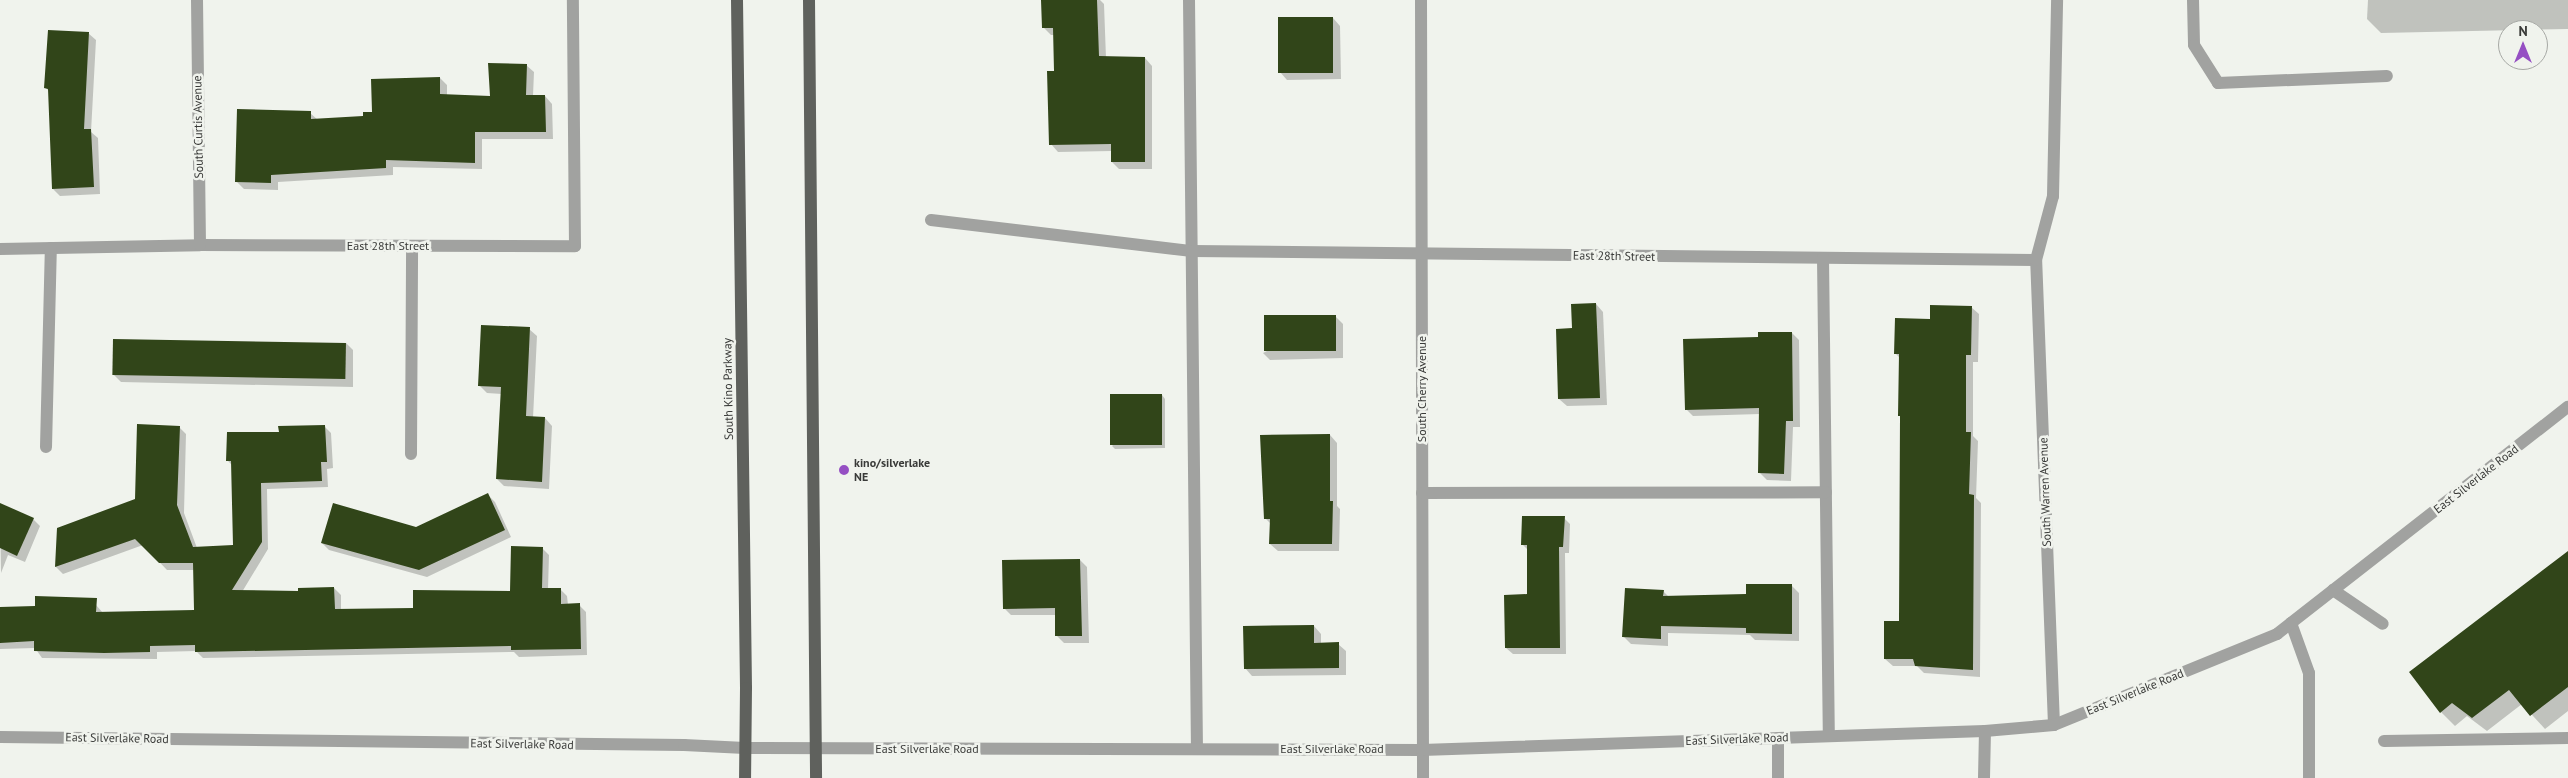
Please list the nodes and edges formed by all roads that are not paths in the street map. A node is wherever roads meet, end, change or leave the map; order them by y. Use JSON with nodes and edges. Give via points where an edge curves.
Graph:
{"nodes":[{"id":1,"x":196,"y":0,"type":"edge"},
{"id":2,"x":573,"y":0,"type":"edge"},
{"id":3,"x":737,"y":0,"type":"edge"},
{"id":4,"x":808,"y":0,"type":"edge"},
{"id":5,"x":1189,"y":0,"type":"edge"},
{"id":6,"x":1421,"y":0,"type":"edge"},
{"id":7,"x":2057,"y":0,"type":"edge"},
{"id":8,"x":2193,"y":0,"type":"edge"},
{"id":9,"x":2387,"y":76,"type":"dead end"},
{"id":10,"x":931,"y":220,"type":"dead end"},
{"id":11,"x":196,"y":245,"type":"junction"},
{"id":12,"x":412,"y":246,"type":"junction"},
{"id":13,"x":51,"y":248,"type":"junction"},
{"id":14,"x":0,"y":249,"type":"edge"},
{"id":15,"x":1192,"y":251,"type":"junction"},
{"id":16,"x":1422,"y":254,"type":"junction"},
{"id":17,"x":1823,"y":258,"type":"junction"},
{"id":18,"x":2036,"y":260,"type":"junction"},
{"id":19,"x":2568,"y":407,"type":"edge"},
{"id":20,"x":46,"y":447,"type":"dead end"},
{"id":21,"x":411,"y":454,"type":"dead end"},
{"id":22,"x":1826,"y":492,"type":"junction"},
{"id":23,"x":1422,"y":493,"type":"junction"},
{"id":24,"x":2333,"y":590,"type":"junction"},
{"id":25,"x":2291,"y":623,"type":"junction"},
{"id":26,"x":2383,"y":624,"type":"dead end"},
{"id":27,"x":2054,"y":725,"type":"junction"},
{"id":28,"x":1985,"y":731,"type":"junction"},
{"id":29,"x":1829,"y":736,"type":"junction"},
{"id":30,"x":0,"y":737,"type":"edge"},
{"id":31,"x":1778,"y":738,"type":"junction"},
{"id":32,"x":2568,"y":738,"type":"edge"},
{"id":33,"x":2384,"y":740,"type":"dead end"},
{"id":34,"x":745,"y":748,"type":"junction"},
{"id":35,"x":816,"y":749,"type":"junction"},
{"id":36,"x":1197,"y":749,"type":"junction"},
{"id":37,"x":1422,"y":750,"type":"junction"},
{"id":38,"x":745,"y":778,"type":"edge"},
{"id":39,"x":816,"y":778,"type":"edge"},
{"id":40,"x":1423,"y":778,"type":"edge"},
{"id":41,"x":1778,"y":778,"type":"edge"},
{"id":42,"x":1984,"y":778,"type":"edge"},
{"id":43,"x":2309,"y":778,"type":"edge"}],
"edges":[{"from":1,"to":11,"type":"street","name":"South Curtis Avenue"},
{"from":2,"to":12,"type":"street","name":"East 28th Street","via":[[575,246]]},
{"from":3,"to":34,"type":"main road","name":"South Kino Parkway"},
{"from":4,"to":35,"type":"main road"},
{"from":5,"to":15,"type":"street"},
{"from":6,"to":16,"type":"street","name":"South Cherry Avenue"},
{"from":7,"to":18,"type":"street","name":"South Warren Avenue","via":[[2053,196]]},
{"from":8,"to":9,"type":"street","via":[[2194,45],[2218,83]]},
{"from":10,"to":15,"type":"street","name":"East 28th Street"},
{"from":11,"to":12,"type":"street","name":"East 28th Street"},
{"from":11,"to":13,"type":"street","name":"East 28th Street"},
{"from":12,"to":21,"type":"street"},
{"from":13,"to":14,"type":"street","name":"East 28th Street"},
{"from":13,"to":20,"type":"street"},
{"from":15,"to":16,"type":"street","name":"East 28th Street"},
{"from":15,"to":36,"type":"street"},
{"from":16,"to":17,"type":"street","name":"East 28th Street"},
{"from":16,"to":23,"type":"street","name":"South Cherry Avenue"},
{"from":17,"to":18,"type":"street","name":"East 28th Street"},
{"from":17,"to":22,"type":"street"},
{"from":18,"to":27,"type":"street","name":"South Warren Avenue"},
{"from":19,"to":24,"type":"street","name":"East Silverlake Road"},
{"from":22,"to":23,"type":"street"},
{"from":22,"to":29,"type":"street"},
{"from":23,"to":37,"type":"street","name":"South Cherry Avenue"},
{"from":24,"to":25,"type":"street","name":"East Silverlake Road"},
{"from":24,"to":26,"type":"street"},
{"from":25,"to":27,"type":"street","name":"East Silverlake Road","via":[[2276,634]]},
{"from":25,"to":43,"type":"street","via":[[2309,673]]},
{"from":27,"to":28,"type":"street","name":"East Silverlake Road"},
{"from":28,"to":29,"type":"street","name":"East Silverlake Road"},
{"from":28,"to":42,"type":"street"},
{"from":29,"to":31,"type":"street","name":"East Silverlake Road"},
{"from":30,"to":34,"type":"street","name":"East Silverlake Road"},
{"from":31,"to":37,"type":"street","name":"East Silverlake Road"},
{"from":31,"to":41,"type":"street"},
{"from":32,"to":33,"type":"street"},
{"from":34,"to":35,"type":"street","name":"East Silverlake Road"},
{"from":34,"to":38,"type":"main road","name":"South Kino Parkway"},
{"from":35,"to":36,"type":"street","name":"East Silverlake Road"},
{"from":35,"to":39,"type":"main road"},
{"from":36,"to":37,"type":"street","name":"East Silverlake Road"},
{"from":37,"to":40,"type":"street","name":"South Cherry Avenue"}]}
